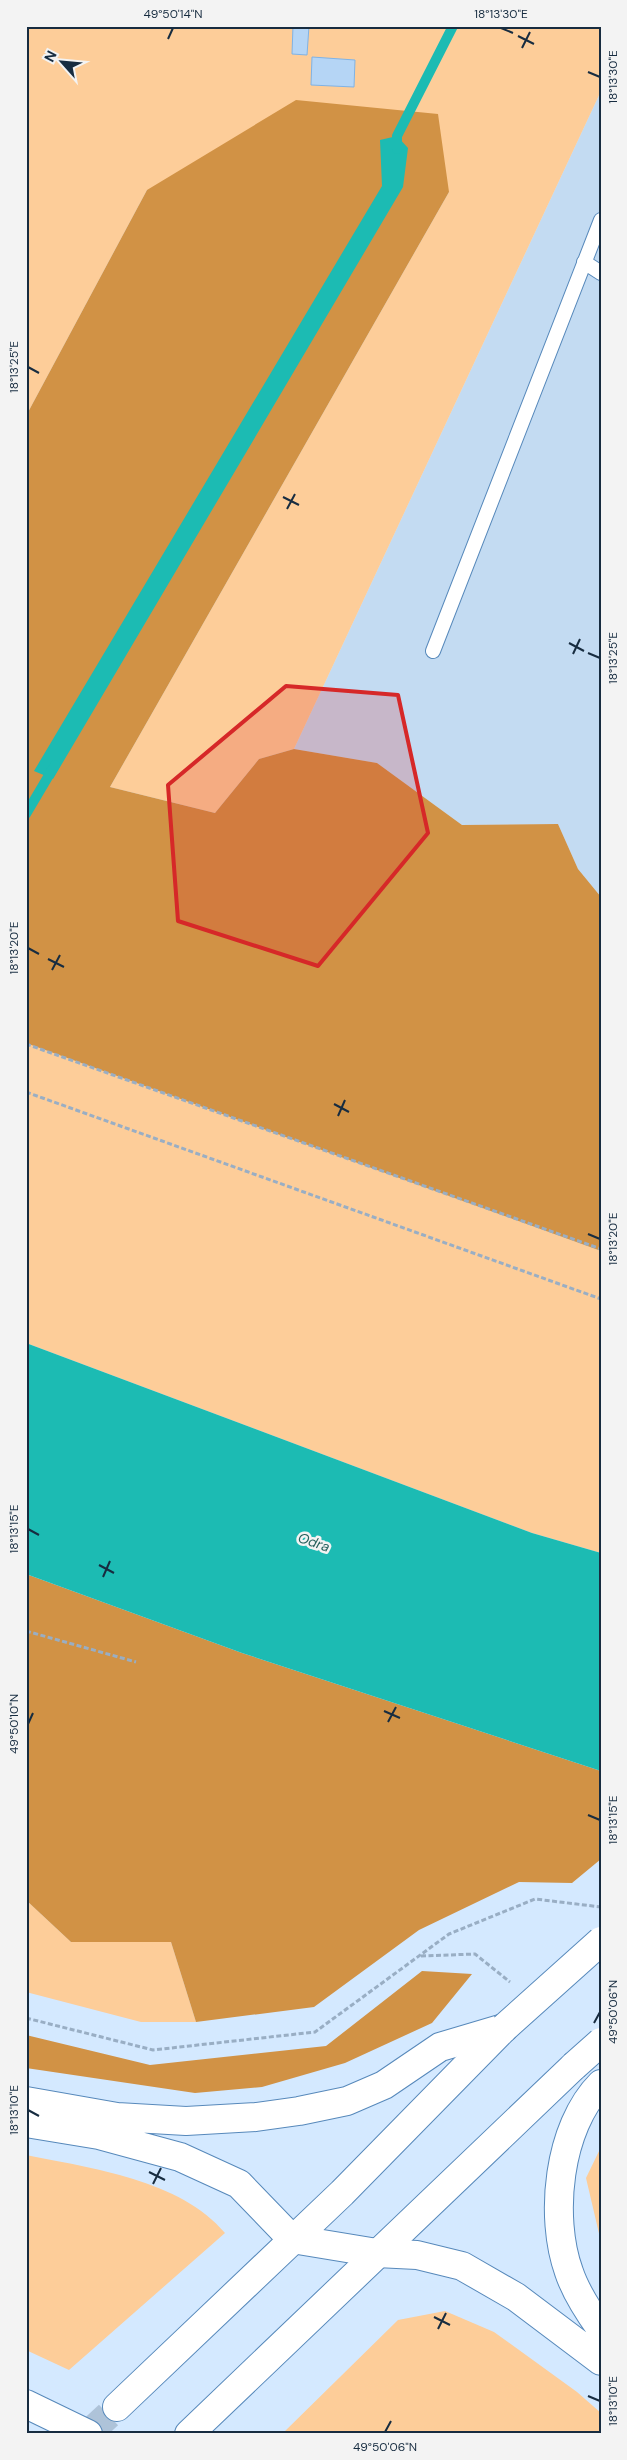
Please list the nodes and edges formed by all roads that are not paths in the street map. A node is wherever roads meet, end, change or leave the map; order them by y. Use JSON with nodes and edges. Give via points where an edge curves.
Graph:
{"nodes":[{"id":1,"x":601,"y":220,"type":"edge"},
{"id":2,"x":584,"y":262,"type":"junction"},
{"id":3,"x":601,"y":273,"type":"edge"},
{"id":4,"x":433,"y":651,"type":"dead end"},
{"id":5,"x":601,"y":1941,"type":"edge"},
{"id":6,"x":504,"y":2028,"type":"junction"},
{"id":7,"x":601,"y":2042,"type":"edge"},
{"id":8,"x":596,"y":2089,"type":"edge"},
{"id":9,"x":26,"y":2101,"type":"edge"},
{"id":10,"x":26,"y":2123,"type":"edge"},
{"id":11,"x":292,"y":2238,"type":"junction"},
{"id":12,"x":377,"y":2253,"type":"junction"},
{"id":13,"x":601,"y":2329,"type":"edge"},
{"id":14,"x":601,"y":2361,"type":"edge"},
{"id":15,"x":26,"y":2404,"type":"edge"},
{"id":16,"x":117,"y":2407,"type":"tunnel mouth"},
{"id":17,"x":88,"y":2434,"type":"edge"},
{"id":18,"x":189,"y":2434,"type":"edge"}],
"edges":[{"from":1,"to":2,"type":"lane"},
{"from":2,"to":3,"type":"lane"},
{"from":2,"to":4,"type":"lane"},
{"from":5,"to":6,"type":"main road","bridge":true},
{"from":6,"to":9,"type":"main road","via":[[440,2047],[384,2085],[347,2101],[299,2111],[186,2121],[117,2116]]},
{"from":6,"to":11,"type":"main road","via":[[342,2193]]},
{"from":7,"to":12,"type":"main road","bridge":true},
{"from":8,"to":13,"type":"main road","via":[[566,2145],[561,2169],[561,2220],[568,2271],[578,2294]]},
{"from":10,"to":11,"type":"main road","via":[[99,2135],[180,2157],[239,2184]]},
{"from":11,"to":12,"type":"main road"},
{"from":11,"to":16,"type":"main road"},
{"from":12,"to":14,"type":"main road","via":[[417,2255],[462,2266],[516,2297]]},
{"from":12,"to":18,"type":"main road"},
{"from":15,"to":17,"type":"main road"}]}
